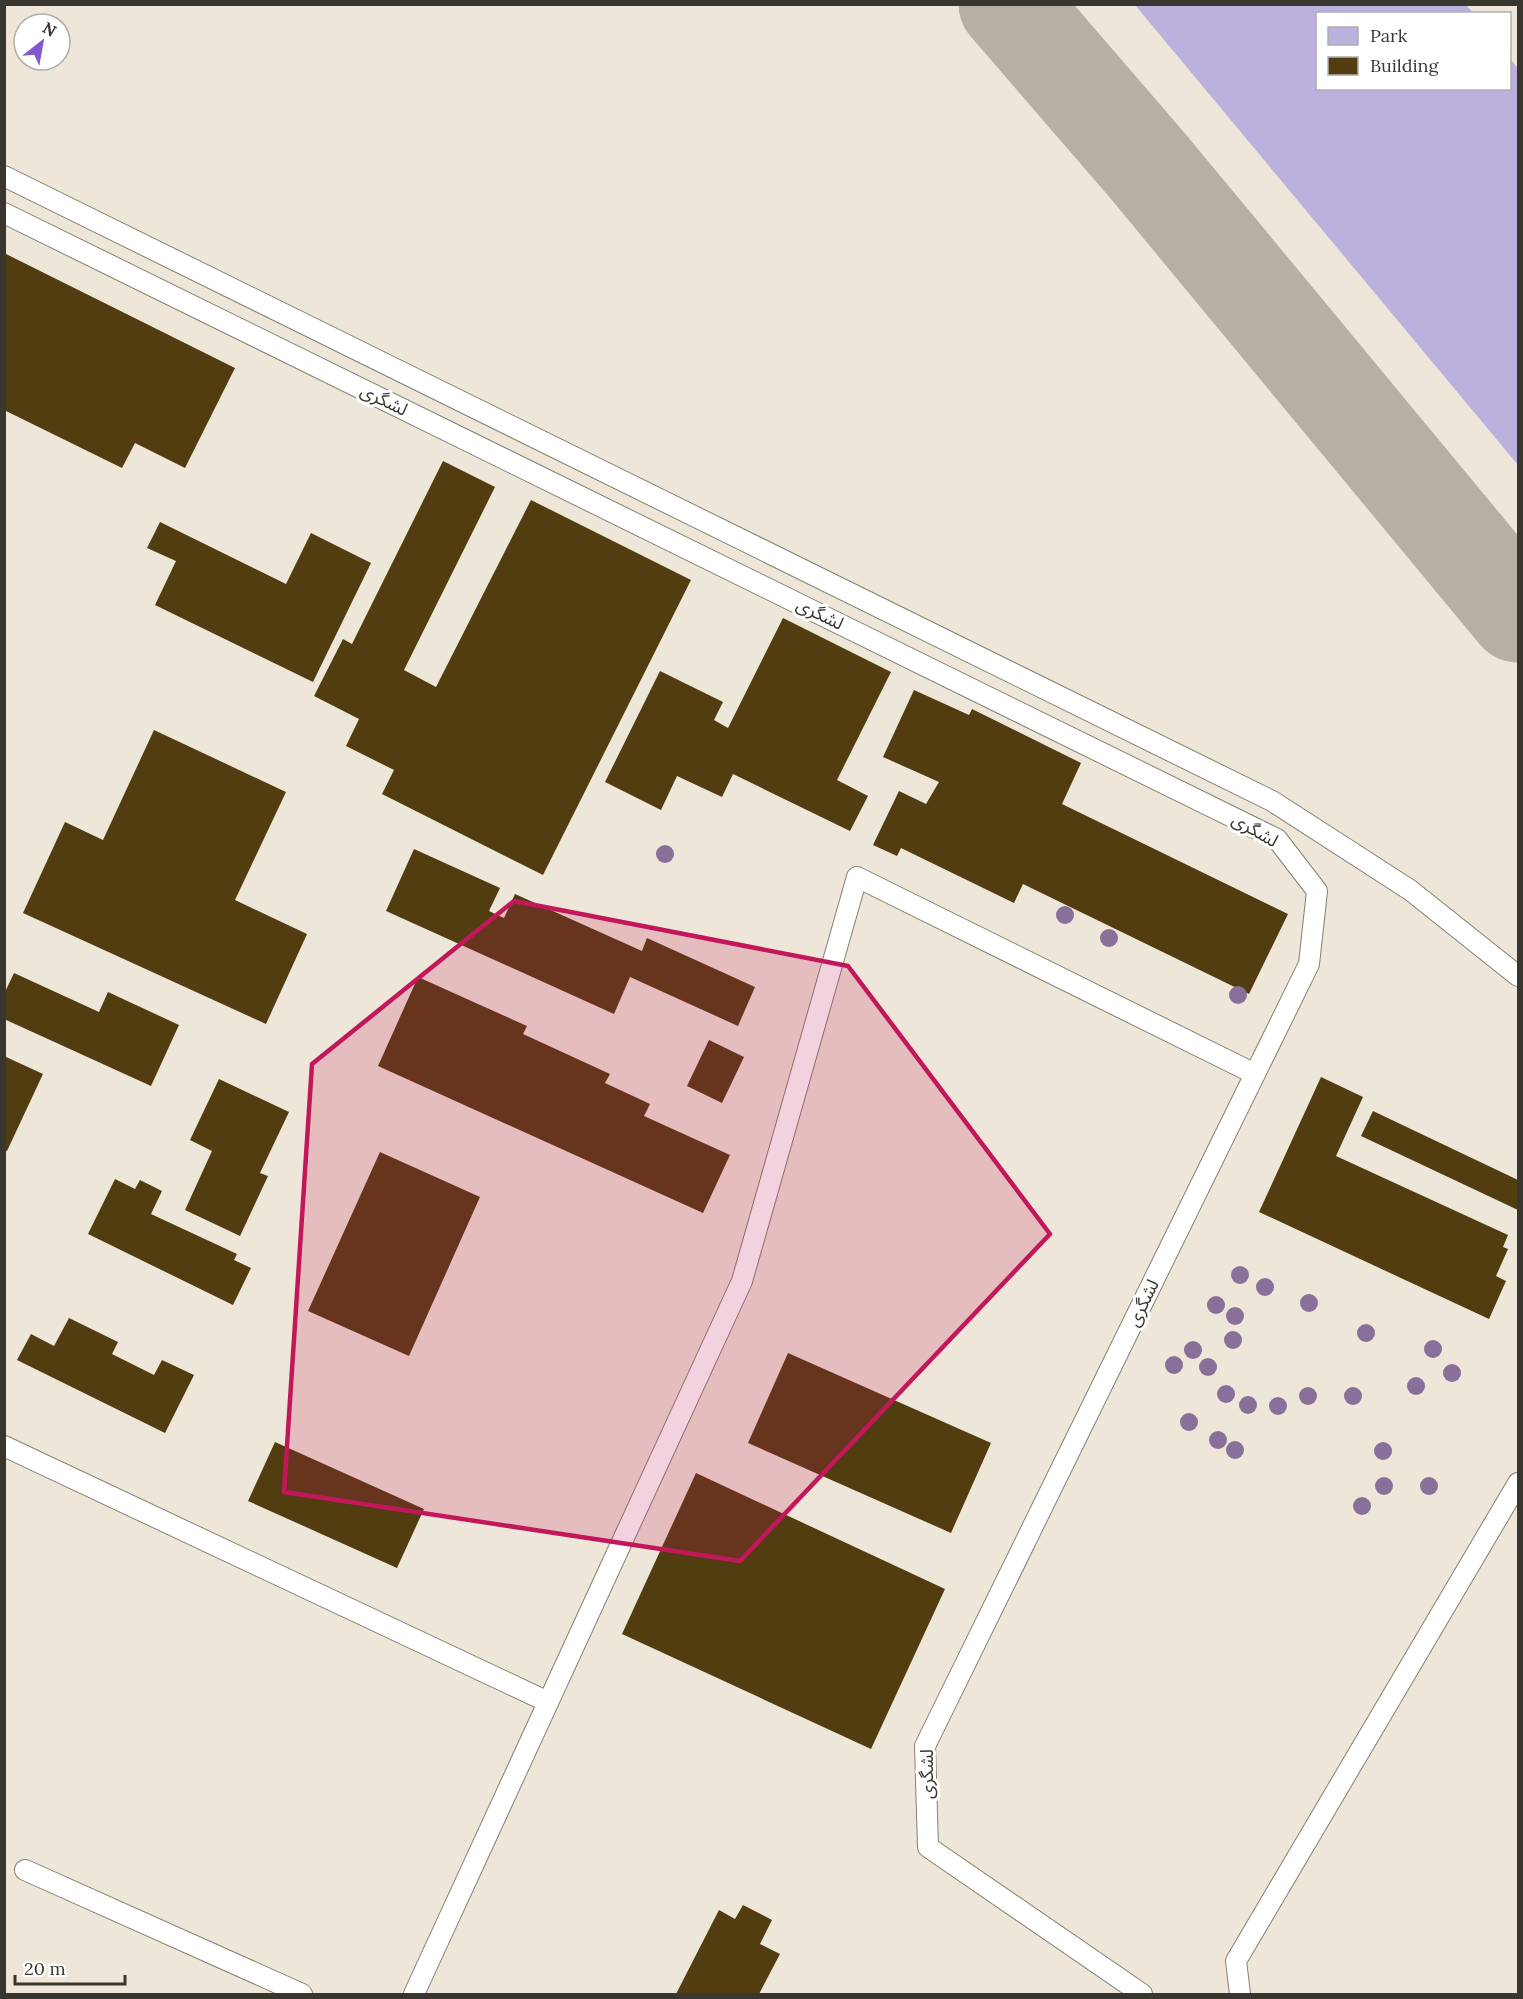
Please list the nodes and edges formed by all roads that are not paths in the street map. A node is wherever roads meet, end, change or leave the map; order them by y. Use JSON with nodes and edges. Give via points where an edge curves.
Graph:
{"nodes":[{"id":1,"x":4,"y":176,"type":"edge"},
{"id":2,"x":4,"y":213,"type":"edge"},
{"id":3,"x":1518,"y":976,"type":"edge"},
{"id":4,"x":1255,"y":1074,"type":"junction"},
{"id":5,"x":4,"y":1446,"type":"edge"},
{"id":6,"x":1518,"y":1484,"type":"edge"},
{"id":7,"x":548,"y":1702,"type":"junction"},
{"id":8,"x":25,"y":1870,"type":"dead end"},
{"id":9,"x":302,"y":1995,"type":"edge"},
{"id":10,"x":414,"y":1995,"type":"edge"},
{"id":11,"x":1142,"y":1995,"type":"edge"},
{"id":12,"x":1240,"y":1995,"type":"edge"}],
"edges":[{"from":1,"to":3,"type":"lane","name":"لشگری","via":[[1272,801],[1410,890]]},
{"from":2,"to":4,"type":"lane","name":"لشگری","via":[[1277,839],[1317,891],[1309,964]]},
{"from":4,"to":7,"type":"lane","via":[[857,877],[742,1281]]},
{"from":4,"to":11,"type":"lane","name":"لشگری","via":[[925,1746],[928,1847]]},
{"from":5,"to":7,"type":"lane"},
{"from":6,"to":12,"type":"lane","via":[[1236,1961]]},
{"from":7,"to":10,"type":"lane"},
{"from":8,"to":9,"type":"lane"}]}
